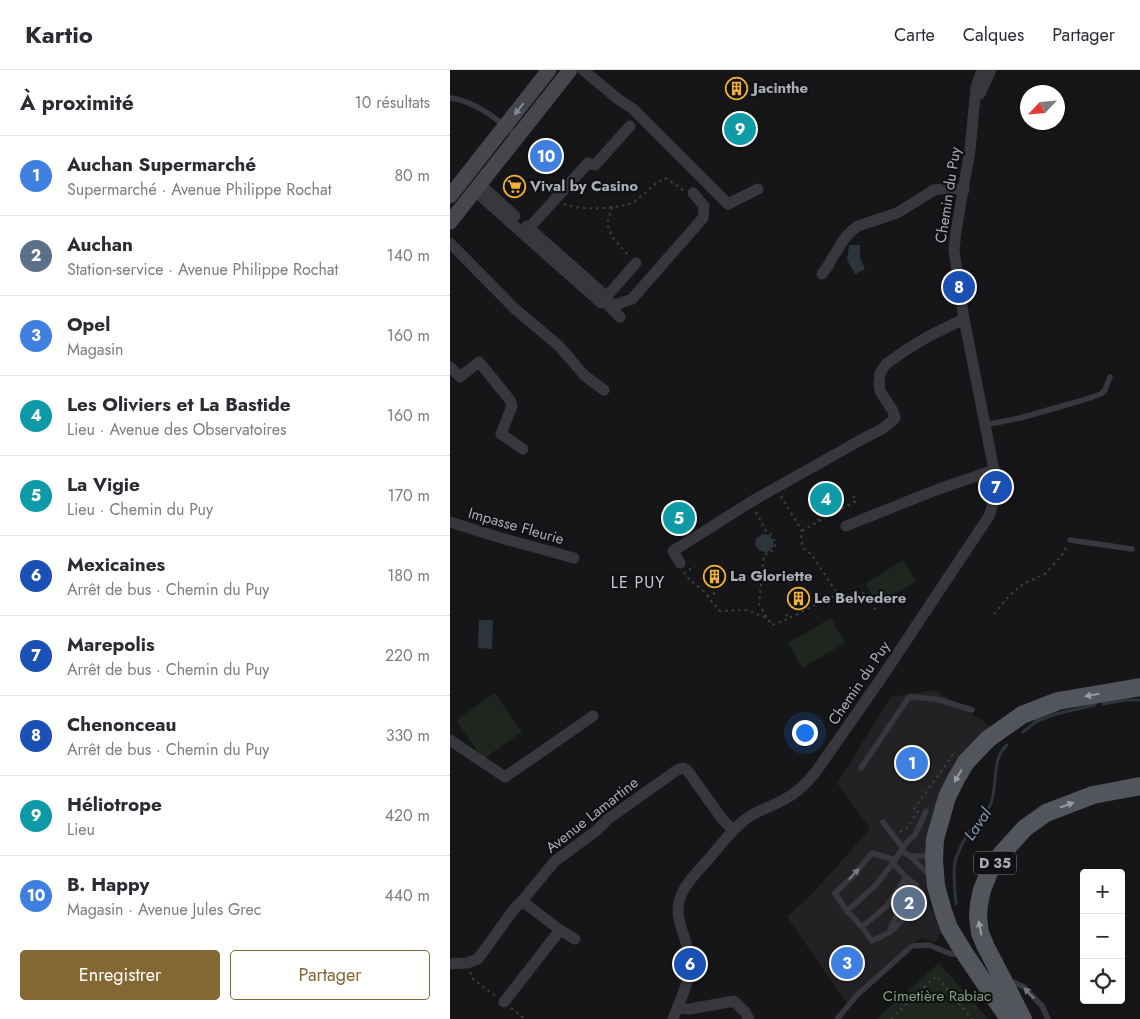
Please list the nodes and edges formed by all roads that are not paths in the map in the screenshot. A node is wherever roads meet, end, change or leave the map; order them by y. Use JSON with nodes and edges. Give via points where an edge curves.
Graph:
{"nodes":[{"id":1,"x":549,"y":70,"type":"edge"},
{"id":2,"x":569,"y":70,"type":"edge"},
{"id":3,"x":982,"y":70,"type":"edge"},
{"id":4,"x":991,"y":70,"type":"edge"},
{"id":5,"x":588,"y":72,"type":"edge"},
{"id":6,"x":450,"y":98,"type":"edge"},
{"id":7,"x":975,"y":105,"type":"junction"},
{"id":8,"x":506,"y":126,"type":"junction"},
{"id":9,"x":630,"y":126,"type":"dead end"},
{"id":10,"x":518,"y":136,"type":"junction"},
{"id":11,"x":477,"y":188,"type":"junction"},
{"id":12,"x":758,"y":189,"type":"dead end"},
{"id":13,"x":964,"y":190,"type":"junction"},
{"id":14,"x":692,"y":193,"type":"road end"},
{"id":15,"x":450,"y":196,"type":"edge"},
{"id":16,"x":450,"y":222,"type":"edge"},
{"id":17,"x":524,"y":227,"type":"junction"},
{"id":18,"x":450,"y":244,"type":"edge"},
{"id":19,"x":636,"y":263,"type":"road end"},
{"id":20,"x":822,"y":274,"type":"dead end"},
{"id":21,"x":604,"y":301,"type":"junction"},
{"id":22,"x":620,"y":317,"type":"dead end"},
{"id":23,"x":964,"y":318,"type":"junction"},
{"id":24,"x":450,"y":366,"type":"edge"},
{"id":25,"x":1110,"y":377,"type":"dead end"},
{"id":26,"x":604,"y":390,"type":"dead end"},
{"id":27,"x":985,"y":425,"type":"junction"},
{"id":28,"x":523,"y":449,"type":"dead end"},
{"id":29,"x":994,"y":470,"type":"junction"},
{"id":30,"x":450,"y":522,"type":"edge"},
{"id":31,"x":846,"y":526,"type":"dead end"},
{"id":32,"x":1070,"y":540,"type":"road end"},
{"id":33,"x":1132,"y":549,"type":"dead end"},
{"id":34,"x":574,"y":558,"type":"dead end"},
{"id":35,"x":680,"y":563,"type":"dead end"},
{"id":36,"x":1140,"y":687,"type":"edge"},
{"id":37,"x":972,"y":710,"type":"dead end"},
{"id":38,"x":593,"y":716,"type":"dead end"},
{"id":39,"x":450,"y":740,"type":"edge"},
{"id":40,"x":861,"y":768,"type":"dead end"},
{"id":41,"x":1140,"y":786,"type":"edge"},
{"id":42,"x":926,"y":811,"type":"dead end"},
{"id":43,"x":883,"y":822,"type":"dead end"},
{"id":44,"x":733,"y":830,"type":"junction"},
{"id":45,"x":902,"y":849,"type":"junction"},
{"id":46,"x":935,"y":849,"type":"junction"},
{"id":47,"x":910,"y":856,"type":"junction"},
{"id":48,"x":894,"y":862,"type":"junction"},
{"id":49,"x":906,"y":877,"type":"junction"},
{"id":50,"x":936,"y":881,"type":"junction"},
{"id":51,"x":522,"y":902,"type":"junction"},
{"id":52,"x":847,"y":911,"type":"junction"},
{"id":53,"x":862,"y":927,"type":"junction"},
{"id":54,"x":560,"y":930,"type":"junction"},
{"id":55,"x":890,"y":932,"type":"junction"},
{"id":56,"x":575,"y":939,"type":"dead end"},
{"id":57,"x":965,"y":954,"type":"junction"},
{"id":58,"x":450,"y":964,"type":"edge"},
{"id":59,"x":998,"y":971,"type":"junction"},
{"id":60,"x":980,"y":978,"type":"junction"},
{"id":61,"x":504,"y":1002,"type":"road end"},
{"id":62,"x":675,"y":1014,"type":"edge"},
{"id":63,"x":749,"y":1019,"type":"edge"},
{"id":64,"x":837,"y":1019,"type":"edge"},
{"id":65,"x":1008,"y":1019,"type":"edge"},
{"id":66,"x":1023,"y":1019,"type":"edge"},
{"id":67,"x":1048,"y":1019,"type":"edge"}],
"edges":[{"from":1,"to":8,"type":"street","one_way":true},
{"from":2,"to":10,"type":"street"},
{"from":3,"to":7,"type":"street","name":"Chemin du Puy","via":[[976,87]]},
{"from":4,"to":7,"type":"street","name":"Chemin du Puy"},
{"from":5,"to":12,"type":"street","via":[[633,108],[728,204]]},
{"from":6,"to":8,"type":"lane","via":[[484,111]]},
{"from":7,"to":13,"type":"street","name":"Chemin du Puy"},
{"from":8,"to":10,"type":"lane"},
{"from":8,"to":15,"type":"street"},
{"from":9,"to":17,"type":"street","via":[[595,165],[588,163],[555,200]]},
{"from":10,"to":11,"type":"street"},
{"from":11,"to":16,"type":"street"},
{"from":11,"to":17,"type":"street"},
{"from":13,"to":20,"type":"street","via":[[934,190],[897,213],[858,226],[839,245]]},
{"from":13,"to":23,"type":"street","name":"Chemin du Puy","via":[[954,250]]},
{"from":14,"to":21,"type":"street","via":[[704,206],[703,218],[632,300],[618,304]]},
{"from":17,"to":21,"type":"street"},
{"from":18,"to":26,"type":"street","via":[[514,308],[559,346],[585,376]]},
{"from":19,"to":21,"type":"street"},
{"from":21,"to":22,"type":"street"},
{"from":23,"to":27,"type":"street","name":"Chemin du Puy"},
{"from":23,"to":35,"type":"street","via":[[886,364],[879,384],[895,418],[890,424],[754,500],[673,551]]},
{"from":24,"to":28,"type":"street","via":[[460,377],[479,362],[512,406],[500,434]]},
{"from":25,"to":27,"type":"lane","via":[[1101,394]]},
{"from":27,"to":29,"type":"street","name":"Chemin du Puy"},
{"from":29,"to":31,"type":"street"},
{"from":29,"to":44,"type":"street","name":"Chemin du Puy","via":[[996,487],[989,516],[815,773],[796,792],[753,814]]},
{"from":30,"to":34,"type":"street","name":"Impasse Fleurie"},
{"from":32,"to":33,"type":"lane"},
{"from":36,"to":46,"type":"main road","one_way":true,"via":[[1058,701],[1022,715],[988,739],[966,762],[947,797]]},
{"from":37,"to":40,"type":"lane","via":[[936,699],[909,697]]},
{"from":38,"to":39,"type":"street","via":[[505,777]]},
{"from":59,"to":41,"type":"main road","number":"D 35","one_way":true,"via":[[980,933],[978,917],[982,890],[991,867],[1025,828],[1046,814],[1093,795]]},
{"from":42,"to":45,"type":"lane","via":[[915,835]]},
{"from":43,"to":45,"type":"lane"},
{"from":44,"to":51,"type":"street","name":"Avenue Lamartine","via":[[722,820],[687,770],[676,770],[555,861]]},
{"from":44,"to":62,"type":"street","name":"Chemin du Puy","via":[[680,898],[678,914],[690,964]]},
{"from":45,"to":47,"type":"lane"},
{"from":45,"to":48,"type":"lane"},
{"from":46,"to":47,"type":"lane","via":[[924,856]]},
{"from":46,"to":50,"type":"main road"},
{"from":47,"to":50,"type":"lane"},
{"from":48,"to":49,"type":"lane"},
{"from":48,"to":52,"type":"lane","via":[[876,885]]},
{"from":52,"to":48,"type":"lane","one_way":true,"via":[[834,893],[872,854]]},
{"from":49,"to":53,"type":"lane","via":[[887,906]]},
{"from":49,"to":55,"type":"lane","via":[[908,888],[898,904]]},
{"from":49,"to":55,"type":"lane","via":[[916,884],[919,902]]},
{"from":50,"to":57,"type":"main road","via":[[949,928]]},
{"from":51,"to":54,"type":"street"},
{"from":51,"to":58,"type":"street","name":"Avenue Lamartine","via":[[478,959]]},
{"from":52,"to":53,"type":"lane"},
{"from":53,"to":55,"type":"lane","via":[[872,940]]},
{"from":54,"to":56,"type":"street"},
{"from":54,"to":61,"type":"street"},
{"from":57,"to":60,"type":"main road"},
{"from":57,"to":64,"type":"lane","via":[[951,954],[929,945],[912,946],[857,995]]},
{"from":59,"to":60,"type":"main road","via":[[1004,998]]},
{"from":59,"to":66,"type":"main road","number":"D 35"},
{"from":67,"to":59,"type":"lane","one_way":true,"via":[[1042,1006],[1024,987]]},
{"from":60,"to":65,"type":"main road"},
{"from":62,"to":63,"type":"street","via":[[734,1001]]}]}
